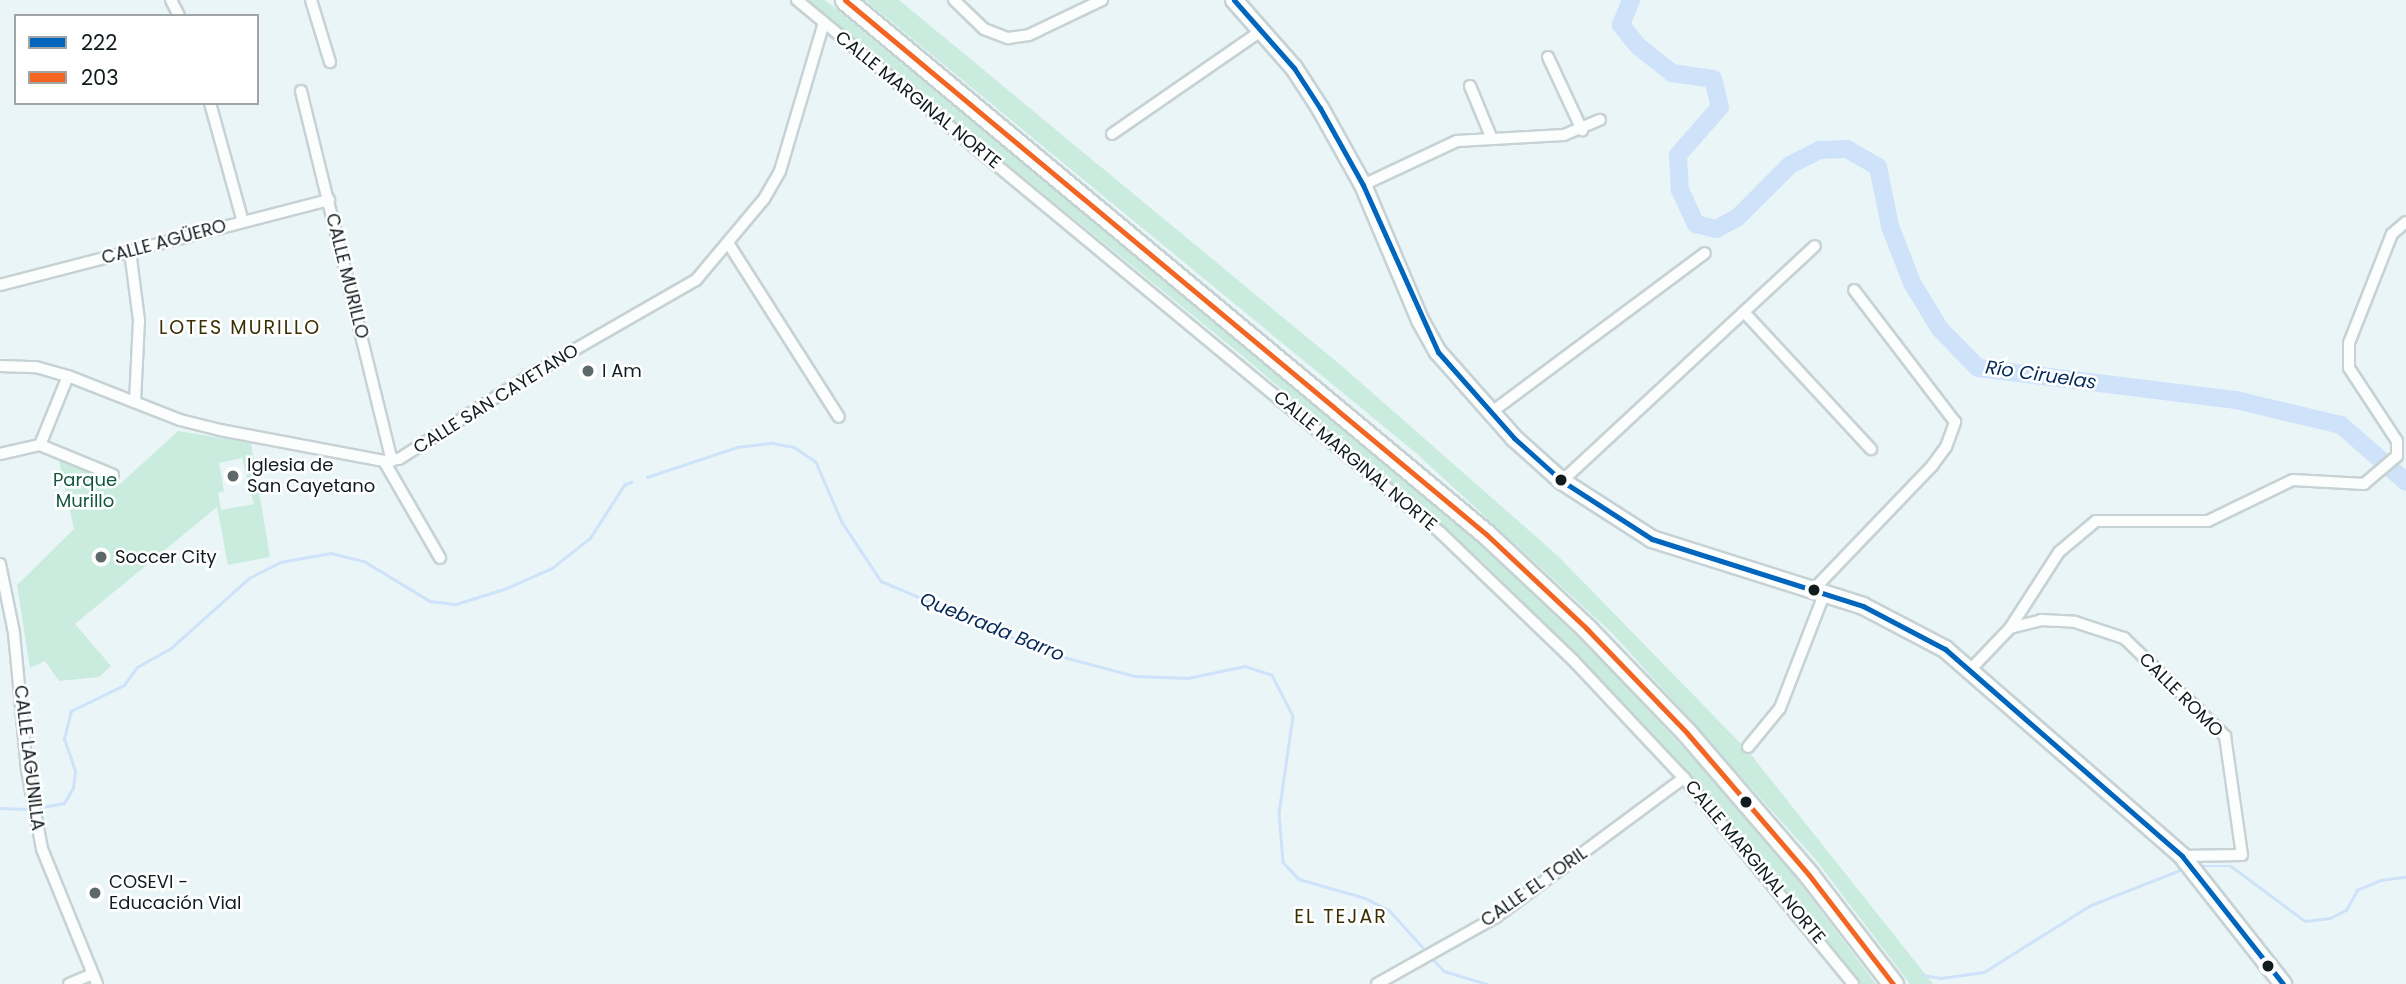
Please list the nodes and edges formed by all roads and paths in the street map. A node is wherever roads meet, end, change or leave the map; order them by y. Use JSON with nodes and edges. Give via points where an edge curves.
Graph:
{"nodes":[{"id":1,"x":311,"y":0,"type":"edge"},
{"id":2,"x":797,"y":0,"type":"edge"},
{"id":3,"x":845,"y":0,"type":"edge"},
{"id":4,"x":954,"y":0,"type":"edge"},
{"id":5,"x":1102,"y":0,"type":"edge"},
{"id":6,"x":1234,"y":0,"type":"edge"},
{"id":7,"x":824,"y":22,"type":"junction"},
{"id":8,"x":1262,"y":30,"type":"junction"},
{"id":9,"x":1548,"y":57,"type":"dead end"},
{"id":10,"x":330,"y":62,"type":"dead end"},
{"id":11,"x":1470,"y":86,"type":"dead end"},
{"id":12,"x":301,"y":91,"type":"dead end"},
{"id":13,"x":211,"y":105,"type":"edge"},
{"id":14,"x":1601,"y":120,"type":"dead end"},
{"id":15,"x":1582,"y":130,"type":"junction"},
{"id":16,"x":1112,"y":134,"type":"dead end"},
{"id":17,"x":1492,"y":139,"type":"junction"},
{"id":18,"x":1363,"y":185,"type":"junction"},
{"id":19,"x":329,"y":200,"type":"junction"},
{"id":20,"x":243,"y":222,"type":"junction"},
{"id":21,"x":2406,"y":222,"type":"edge"},
{"id":22,"x":728,"y":243,"type":"junction"},
{"id":23,"x":1815,"y":246,"type":"dead end"},
{"id":24,"x":130,"y":251,"type":"junction"},
{"id":25,"x":1705,"y":253,"type":"dead end"},
{"id":26,"x":0,"y":285,"type":"edge"},
{"id":27,"x":1854,"y":289,"type":"dead end"},
{"id":28,"x":1744,"y":312,"type":"junction"},
{"id":29,"x":0,"y":366,"type":"edge"},
{"id":30,"x":68,"y":376,"type":"junction"},
{"id":31,"x":135,"y":402,"type":"junction"},
{"id":32,"x":1489,"y":414,"type":"junction"},
{"id":33,"x":839,"y":417,"type":"dead end"},
{"id":34,"x":40,"y":445,"type":"junction"},
{"id":35,"x":1871,"y":449,"type":"dead end"},
{"id":36,"x":0,"y":454,"type":"edge"},
{"id":37,"x":388,"y":461,"type":"junction"},
{"id":38,"x":113,"y":475,"type":"dead end"},
{"id":39,"x":1562,"y":481,"type":"junction"},
{"id":40,"x":440,"y":558,"type":"dead end"},
{"id":41,"x":0,"y":564,"type":"edge"},
{"id":42,"x":1815,"y":590,"type":"junction"},
{"id":43,"x":2010,"y":628,"type":"junction"},
{"id":44,"x":1971,"y":669,"type":"junction"},
{"id":45,"x":1748,"y":747,"type":"dead end"},
{"id":46,"x":1684,"y":778,"type":"junction"},
{"id":47,"x":2185,"y":859,"type":"junction"},
{"id":48,"x":95,"y":979,"type":"edge"},
{"id":49,"x":69,"y":984,"type":"edge"},
{"id":50,"x":1377,"y":984,"type":"edge"},
{"id":51,"x":1853,"y":984,"type":"edge"},
{"id":52,"x":1893,"y":984,"type":"edge"},
{"id":53,"x":2283,"y":984,"type":"edge"}],
"edges":[{"from":1,"to":10,"type":"street"},
{"from":2,"to":7,"type":"street","name":"CALLE MARGINAL NORTE"},
{"from":3,"to":52,"type":"highway","via":[[1486,534],[1587,629],[1687,733],[1809,876]]},
{"from":4,"to":5,"type":"street","via":[[984,29],[1008,38],[1029,35]]},
{"from":6,"to":8,"type":"main road"},
{"from":7,"to":22,"type":"street","name":"CALLE SAN CAYETANO","via":[[780,171]]},
{"from":7,"to":46,"type":"street","name":"CALLE MARGINAL NORTE","via":[[1441,533],[1573,660]]},
{"from":8,"to":16,"type":"street"},
{"from":8,"to":18,"type":"main road","via":[[1321,108]]},
{"from":9,"to":15,"type":"street"},
{"from":11,"to":17,"type":"street"},
{"from":12,"to":19,"type":"street","name":"CALLE MURILLO"},
{"from":13,"to":20,"type":"street"},
{"from":14,"to":15,"type":"street"},
{"from":15,"to":17,"type":"street","via":[[1534,139]]},
{"from":17,"to":18,"type":"street","via":[[1439,146]]},
{"from":18,"to":32,"type":"main road","via":[[1428,335]]},
{"from":19,"to":20,"type":"street","name":"CALLE AGÜERO"},
{"from":19,"to":37,"type":"street","name":"CALLE MURILLO"},
{"from":20,"to":24,"type":"street","name":"CALLE AGÜERO"},
{"from":21,"to":43,"type":"street","via":[[2392,234],[2349,343],[2349,368],[2397,441],[2397,456],[2364,484],[2292,480],[2208,521],[2096,522],[2059,552]]},
{"from":22,"to":33,"type":"street"},
{"from":22,"to":37,"type":"street","name":"CALLE SAN CAYETANO","via":[[686,288],[527,377],[436,439]]},
{"from":23,"to":28,"type":"street"},
{"from":24,"to":26,"type":"street","name":"CALLE AGÜERO"},
{"from":24,"to":31,"type":"street","via":[[139,320]]},
{"from":25,"to":32,"type":"street"},
{"from":27,"to":42,"type":"street","via":[[1955,422],[1946,447],[1932,466],[1881,522],[1869,527]]},
{"from":28,"to":35,"type":"street"},
{"from":28,"to":39,"type":"street"},
{"from":29,"to":30,"type":"street","via":[[36,367]]},
{"from":30,"to":31,"type":"street"},
{"from":30,"to":34,"type":"street"},
{"from":31,"to":37,"type":"street","via":[[220,430]]},
{"from":32,"to":39,"type":"main road"},
{"from":34,"to":36,"type":"street"},
{"from":34,"to":38,"type":"street"},
{"from":37,"to":40,"type":"street","name":"CALLE MURILLO"},
{"from":39,"to":42,"type":"main road","via":[[1652,539]]},
{"from":41,"to":48,"type":"street","name":"CALLE LAGUNILLA","via":[[14,633],[34,813],[47,866]]},
{"from":42,"to":44,"type":"main road","via":[[1900,622]]},
{"from":42,"to":45,"type":"street","via":[[1780,708]]},
{"from":43,"to":44,"type":"street"},
{"from":43,"to":47,"type":"street","name":"CALLE ROMO","via":[[2042,620],[2075,622],[2124,638],[2225,736],[2242,855]]},
{"from":44,"to":47,"type":"main road"},
{"from":46,"to":50,"type":"street","name":"CALLE EL TORIL","via":[[1496,917]]},
{"from":46,"to":51,"type":"street","name":"CALLE MARGINAL NORTE"},
{"from":47,"to":53,"type":"main road"},
{"from":48,"to":49,"type":"street"}]}
